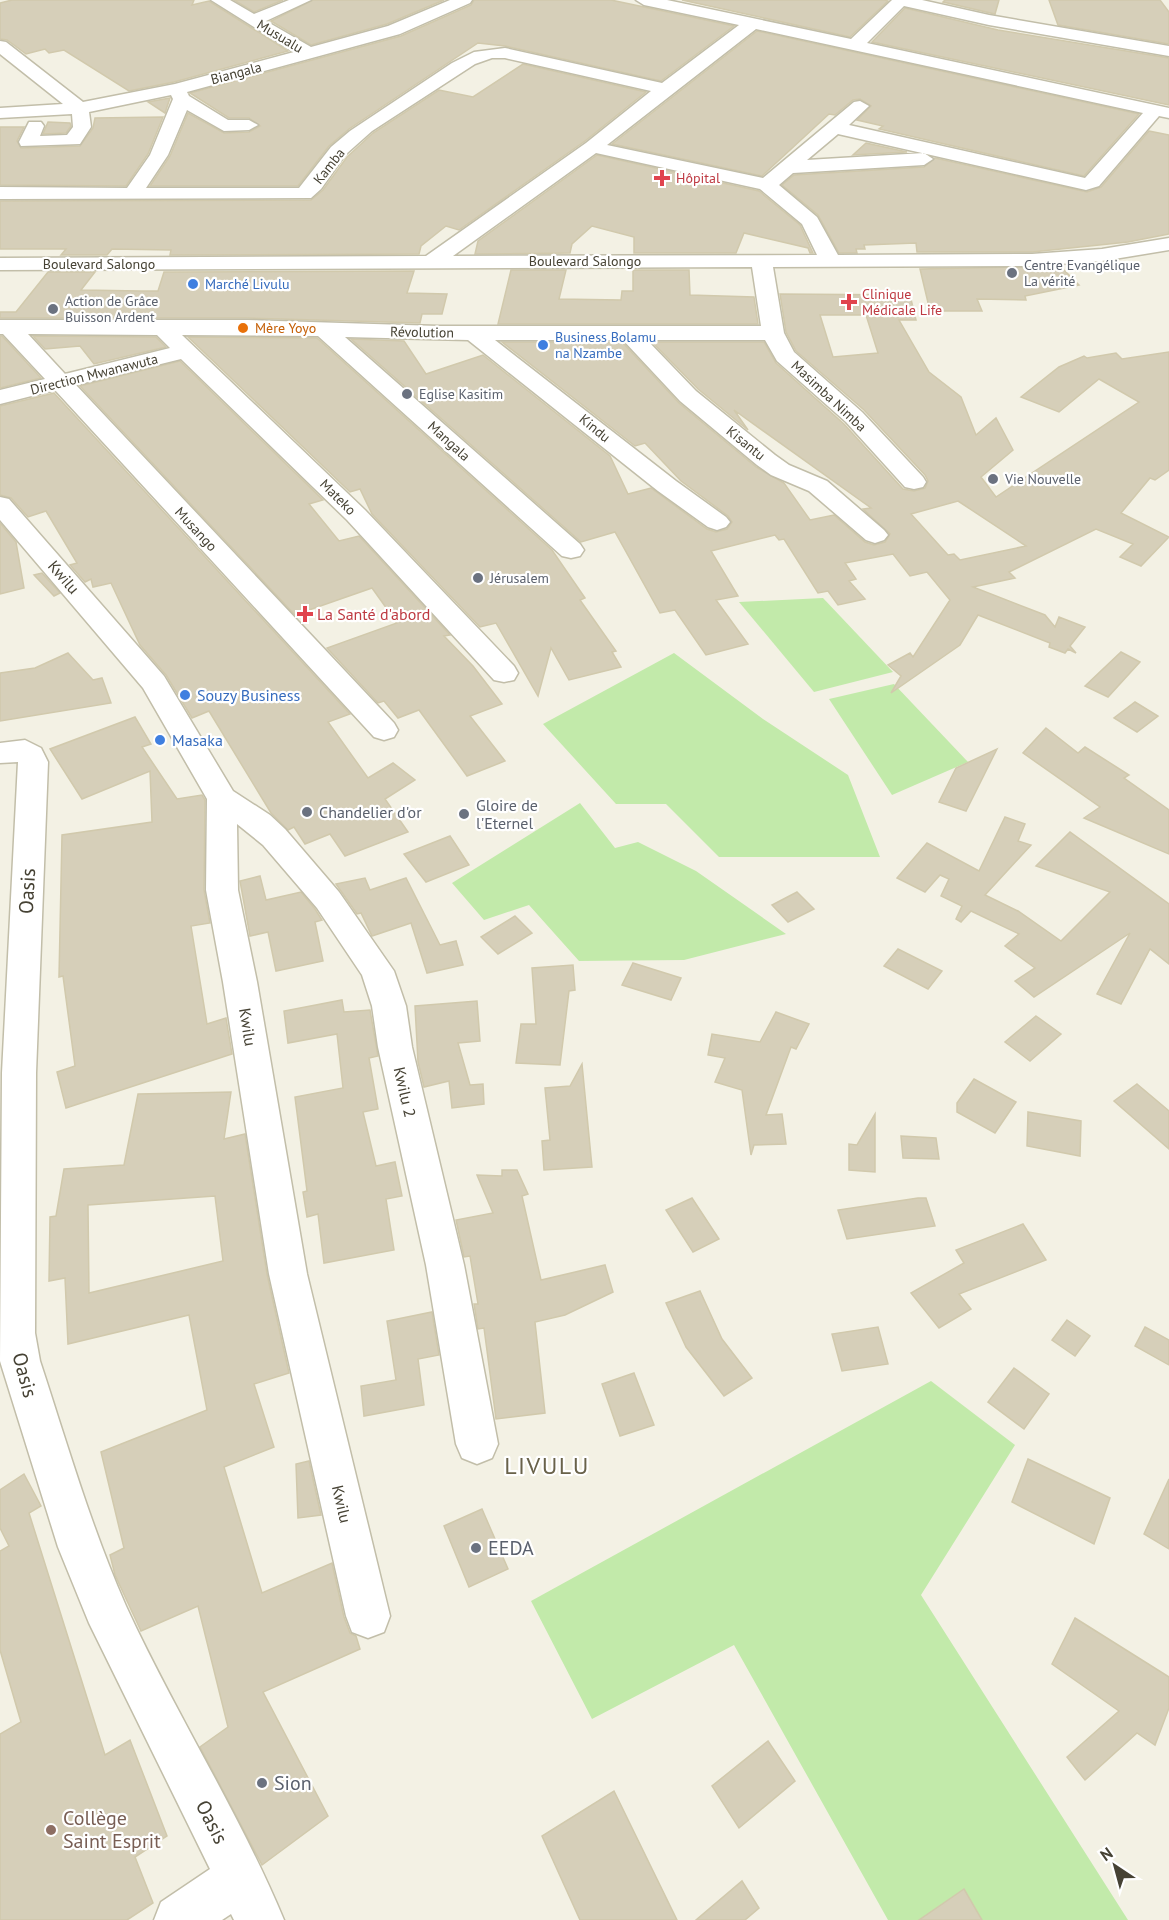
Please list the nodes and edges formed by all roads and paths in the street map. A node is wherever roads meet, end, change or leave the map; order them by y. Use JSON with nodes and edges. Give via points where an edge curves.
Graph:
{"nodes":[{"id":1,"x":219,"y":0,"type":"edge"},
{"id":2,"x":303,"y":0,"type":"edge"},
{"id":3,"x":464,"y":0,"type":"edge"},
{"id":4,"x":644,"y":0,"type":"edge"},
{"id":5,"x":901,"y":1,"type":"edge"},
{"id":6,"x":254,"y":20,"type":"junction"},
{"id":7,"x":752,"y":24,"type":"junction"},
{"id":8,"x":1169,"y":37,"type":"edge"},
{"id":9,"x":1107,"y":39,"type":"junction"},
{"id":10,"x":855,"y":45,"type":"junction"},
{"id":11,"x":0,"y":46,"type":"edge"},
{"id":12,"x":1169,"y":51,"type":"edge"},
{"id":13,"x":310,"y":54,"type":"junction"},
{"id":14,"x":664,"y":89,"type":"junction"},
{"id":15,"x":179,"y":94,"type":"junction"},
{"id":16,"x":860,"y":106,"type":"dead end"},
{"id":17,"x":80,"y":108,"type":"junction"},
{"id":18,"x":1162,"y":111,"type":"edge"},
{"id":19,"x":0,"y":113,"type":"edge"},
{"id":20,"x":249,"y":125,"type":"dead end"},
{"id":21,"x":35,"y":126,"type":"dead end"},
{"id":22,"x":837,"y":128,"type":"junction"},
{"id":23,"x":593,"y":147,"type":"junction"},
{"id":24,"x":962,"y":157,"type":"junction"},
{"id":25,"x":791,"y":166,"type":"junction"},
{"id":26,"x":767,"y":185,"type":"junction"},
{"id":27,"x":0,"y":193,"type":"edge"},
{"id":28,"x":132,"y":194,"type":"junction"},
{"id":29,"x":1169,"y":244,"type":"edge"},
{"id":30,"x":830,"y":259,"type":"junction"},
{"id":31,"x":433,"y":261,"type":"junction"},
{"id":32,"x":762,"y":262,"type":"junction"},
{"id":33,"x":0,"y":264,"type":"edge"},
{"id":34,"x":5,"y":327,"type":"edge"},
{"id":35,"x":163,"y":329,"type":"junction"},
{"id":36,"x":326,"y":331,"type":"junction"},
{"id":37,"x":473,"y":333,"type":"junction"},
{"id":38,"x":629,"y":333,"type":"junction"},
{"id":39,"x":773,"y":333,"type":"junction"},
{"id":40,"x":187,"y":351,"type":"junction"},
{"id":41,"x":59,"y":382,"type":"junction"},
{"id":42,"x":0,"y":397,"type":"edge"},
{"id":43,"x":914,"y":482,"type":"dead end"},
{"id":44,"x":0,"y":504,"type":"edge"},
{"id":45,"x":717,"y":522,"type":"dead end"},
{"id":46,"x":875,"y":535,"type":"dead end"},
{"id":47,"x":572,"y":550,"type":"dead end"},
{"id":48,"x":504,"y":673,"type":"dead end"},
{"id":49,"x":384,"y":730,"type":"dead end"},
{"id":50,"x":12,"y":751,"type":"edge"},
{"id":51,"x":222,"y":799,"type":"junction"},
{"id":52,"x":477,"y":1444,"type":"dead end"},
{"id":53,"x":369,"y":1616,"type":"dead end"},
{"id":54,"x":250,"y":1899,"type":"edge"},
{"id":55,"x":179,"y":1920,"type":"edge"}],
"edges":[{"from":1,"to":6,"type":"street","name":"Musualu"},
{"from":2,"to":6,"type":"street"},
{"from":3,"to":13,"type":"street","name":"Biangala","via":[[394,30]]},
{"from":4,"to":7,"type":"street"},
{"from":5,"to":9,"type":"street"},
{"from":5,"to":10,"type":"street"},
{"from":6,"to":13,"type":"street","name":"Musualu"},
{"from":7,"to":10,"type":"street"},
{"from":7,"to":14,"type":"street"},
{"from":8,"to":9,"type":"street"},
{"from":9,"to":12,"type":"street"},
{"from":10,"to":18,"type":"street"},
{"from":11,"to":17,"type":"street"},
{"from":13,"to":15,"type":"street","name":"Biangala"},
{"from":14,"to":23,"type":"street"},
{"from":14,"to":28,"type":"street","name":"Kamba","via":[[505,53],[486,53],[456,68],[365,128],[337,152],[312,189],[304,194]]},
{"from":15,"to":17,"type":"street","name":"Biangala"},
{"from":15,"to":20,"type":"street","via":[[224,126]]},
{"from":15,"to":28,"type":"street","via":[[159,155]]},
{"from":16,"to":22,"type":"street"},
{"from":17,"to":19,"type":"street","name":"Biangala"},
{"from":17,"to":21,"type":"street","via":[[82,127],[73,140],[28,142]]},
{"from":18,"to":24,"type":"street","via":[[1086,184]]},
{"from":22,"to":24,"type":"street"},
{"from":22,"to":25,"type":"street"},
{"from":23,"to":26,"type":"street"},
{"from":23,"to":31,"type":"street"},
{"from":24,"to":25,"type":"street"},
{"from":25,"to":26,"type":"street"},
{"from":26,"to":30,"type":"street","via":[[810,221]]},
{"from":27,"to":28,"type":"street","name":"Kamba"},
{"from":29,"to":30,"type":"street","name":"Boulevard Salongo","via":[[1066,259]]},
{"from":30,"to":32,"type":"street","name":"Boulevard Salongo"},
{"from":31,"to":32,"type":"street","name":"Boulevard Salongo"},
{"from":31,"to":33,"type":"street","name":"Boulevard Salongo"},
{"from":32,"to":39,"type":"street"},
{"from":34,"to":35,"type":"street","name":"Révolution"},
{"from":34,"to":41,"type":"street","name":"Musango"},
{"from":35,"to":36,"type":"street","name":"Révolution","via":[[248,327]]},
{"from":35,"to":40,"type":"street","name":"Mateko"},
{"from":36,"to":37,"type":"street","name":"Révolution"},
{"from":36,"to":47,"type":"street","name":"Mangala"},
{"from":37,"to":38,"type":"street","name":"Révolution"},
{"from":37,"to":45,"type":"street","name":"Kindu"},
{"from":38,"to":39,"type":"street","name":"Révolution"},
{"from":38,"to":46,"type":"street","name":"Kisantu","via":[[688,396],[740,439],[780,470],[818,486]]},
{"from":39,"to":43,"type":"street","name":"Masimba Nimba","via":[[785,356],[854,417]]},
{"from":40,"to":41,"type":"street","name":"Direction Mwanawuta"},
{"from":40,"to":48,"type":"street","name":"Mateko","via":[[356,515]]},
{"from":41,"to":42,"type":"street","name":"Direction Mwanawuta"},
{"from":41,"to":49,"type":"street","name":"Musango"},
{"from":44,"to":51,"type":"street","name":"Kwilu","via":[[154,683]]},
{"from":50,"to":54,"type":"street","name":"Oasis","via":[[32,755],[33,762],[19,1073],[15,1333],[20,1361],[81,1547],[111,1623]]},
{"from":51,"to":52,"type":"street","name":"Kwilu 2","via":[[274,837],[328,900],[376,971],[389,1006],[445,1265]]},
{"from":51,"to":53,"type":"street","name":"Kwilu","via":[[222,890],[288,1274]]},
{"from":54,"to":55,"type":"street"}]}
